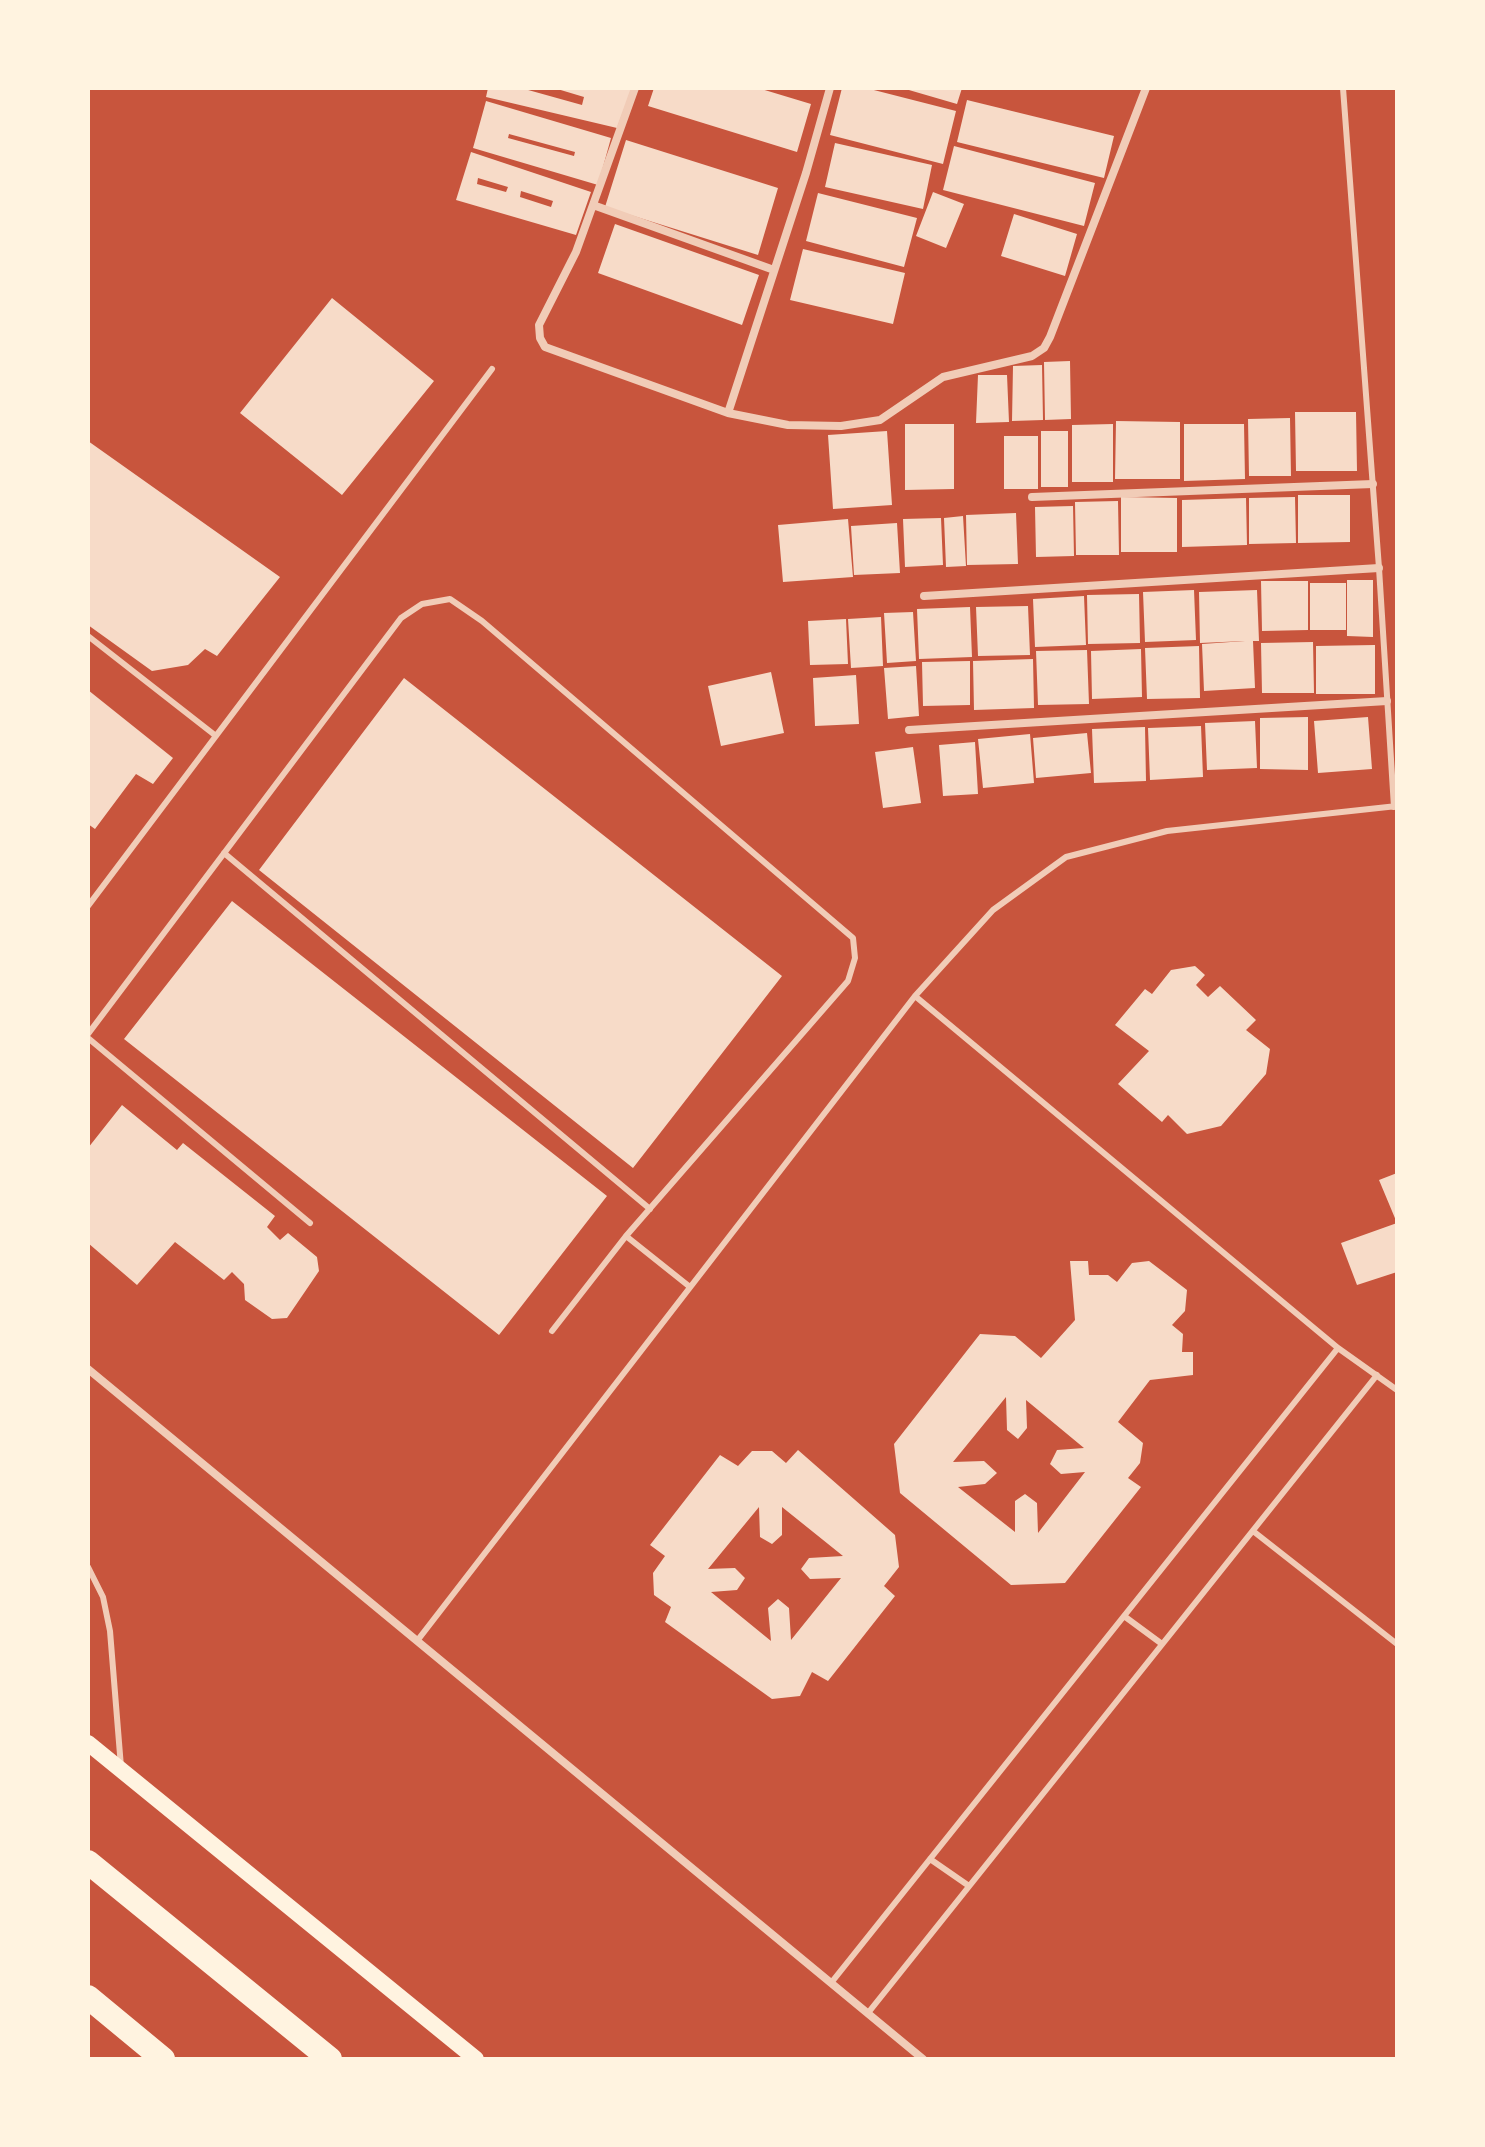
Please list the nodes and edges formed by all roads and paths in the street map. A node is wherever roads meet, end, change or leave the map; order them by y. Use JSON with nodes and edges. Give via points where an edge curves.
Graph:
{"nodes":[{"id":1,"x":635,"y":88,"type":"edge"},
{"id":2,"x":830,"y":88,"type":"edge"},
{"id":3,"x":1146,"y":88,"type":"edge"},
{"id":4,"x":1343,"y":88,"type":"edge"},
{"id":5,"x":593,"y":205,"type":"junction"},
{"id":6,"x":774,"y":270,"type":"junction"},
{"id":7,"x":492,"y":369,"type":"dead end"},
{"id":8,"x":728,"y":413,"type":"junction"},
{"id":9,"x":1373,"y":484,"type":"junction"},
{"id":10,"x":1032,"y":497,"type":"dead end"},
{"id":11,"x":1379,"y":568,"type":"junction"},
{"id":12,"x":924,"y":596,"type":"dead end"},
{"id":13,"x":88,"y":636,"type":"edge"},
{"id":14,"x":1387,"y":701,"type":"junction"},
{"id":15,"x":909,"y":730,"type":"dead end"},
{"id":16,"x":216,"y":736,"type":"junction"},
{"id":17,"x":1395,"y":806,"type":"edge"},
{"id":18,"x":224,"y":853,"type":"junction"},
{"id":19,"x":88,"y":906,"type":"edge"},
{"id":20,"x":915,"y":996,"type":"junction"},
{"id":21,"x":88,"y":1036,"type":"edge"},
{"id":22,"x":650,"y":1209,"type":"junction"},
{"id":23,"x":310,"y":1223,"type":"dead end"},
{"id":24,"x":626,"y":1236,"type":"junction"},
{"id":25,"x":690,"y":1287,"type":"junction"},
{"id":26,"x":552,"y":1331,"type":"dead end"},
{"id":27,"x":1338,"y":1348,"type":"junction"},
{"id":28,"x":88,"y":1369,"type":"edge"},
{"id":29,"x":1377,"y":1375,"type":"junction"},
{"id":30,"x":1397,"y":1390,"type":"edge"},
{"id":31,"x":1253,"y":1531,"type":"junction"},
{"id":32,"x":88,"y":1567,"type":"edge"},
{"id":33,"x":1124,"y":1616,"type":"junction"},
{"id":34,"x":417,"y":1641,"type":"junction"},
{"id":35,"x":1162,"y":1644,"type":"junction"},
{"id":36,"x":1397,"y":1644,"type":"edge"},
{"id":37,"x":88,"y":1743,"type":"edge"},
{"id":38,"x":121,"y":1770,"type":"junction"},
{"id":39,"x":930,"y":1859,"type":"junction"},
{"id":40,"x":88,"y":1862,"type":"edge"},
{"id":41,"x":969,"y":1886,"type":"junction"},
{"id":42,"x":831,"y":1983,"type":"junction"},
{"id":43,"x":88,"y":1997,"type":"edge"},
{"id":44,"x":868,"y":2013,"type":"junction"},
{"id":45,"x":163,"y":2059,"type":"edge"},
{"id":46,"x":330,"y":2059,"type":"edge"},
{"id":47,"x":476,"y":2059,"type":"edge"},
{"id":48,"x":923,"y":2059,"type":"edge"}],
"edges":[{"from":1,"to":5,"type":"street"},
{"from":2,"to":6,"type":"street"},
{"from":3,"to":8,"type":"street","via":[[1044,348],[1032,356],[943,377],[880,420],[788,425]]},
{"from":4,"to":9,"type":"lane"},
{"from":5,"to":6,"type":"street"},
{"from":5,"to":8,"type":"street","via":[[539,325],[545,347]]},
{"from":6,"to":8,"type":"street"},
{"from":7,"to":16,"type":"lane"},
{"from":9,"to":10,"type":"street"},
{"from":9,"to":11,"type":"lane"},
{"from":11,"to":12,"type":"street"},
{"from":11,"to":14,"type":"lane"},
{"from":13,"to":16,"type":"lane"},
{"from":14,"to":15,"type":"street"},
{"from":14,"to":17,"type":"lane"},
{"from":16,"to":19,"type":"lane"},
{"from":17,"to":20,"type":"lane","via":[[1167,831],[1066,857],[993,910]]},
{"from":18,"to":21,"type":"lane"},
{"from":18,"to":22,"type":"lane"},
{"from":18,"to":22,"type":"lane","via":[[401,618],[422,604],[450,599],[482,621],[853,938],[855,958],[848,981]]},
{"from":20,"to":25,"type":"lane"},
{"from":20,"to":27,"type":"lane"},
{"from":21,"to":23,"type":"lane"},
{"from":22,"to":24,"type":"lane"},
{"from":24,"to":25,"type":"lane"},
{"from":24,"to":26,"type":"lane"},
{"from":25,"to":34,"type":"lane"},
{"from":27,"to":29,"type":"lane"},
{"from":27,"to":33,"type":"lane"},
{"from":28,"to":34,"type":"street"},
{"from":29,"to":30,"type":"lane"},
{"from":29,"to":31,"type":"lane"},
{"from":31,"to":35,"type":"lane"},
{"from":31,"to":36,"type":"lane"},
{"from":32,"to":38,"type":"lane","via":[[103,1597],[110,1631]]},
{"from":33,"to":35,"type":"lane"},
{"from":33,"to":39,"type":"lane"},
{"from":34,"to":42,"type":"street"},
{"from":35,"to":41,"type":"lane"},
{"from":37,"to":38,"type":"main road"},
{"from":38,"to":47,"type":"main road"},
{"from":39,"to":41,"type":"lane"},
{"from":39,"to":42,"type":"lane"},
{"from":40,"to":46,"type":"highway"},
{"from":41,"to":44,"type":"lane"},
{"from":42,"to":44,"type":"street"},
{"from":43,"to":45,"type":"highway"},
{"from":44,"to":48,"type":"street"}]}
